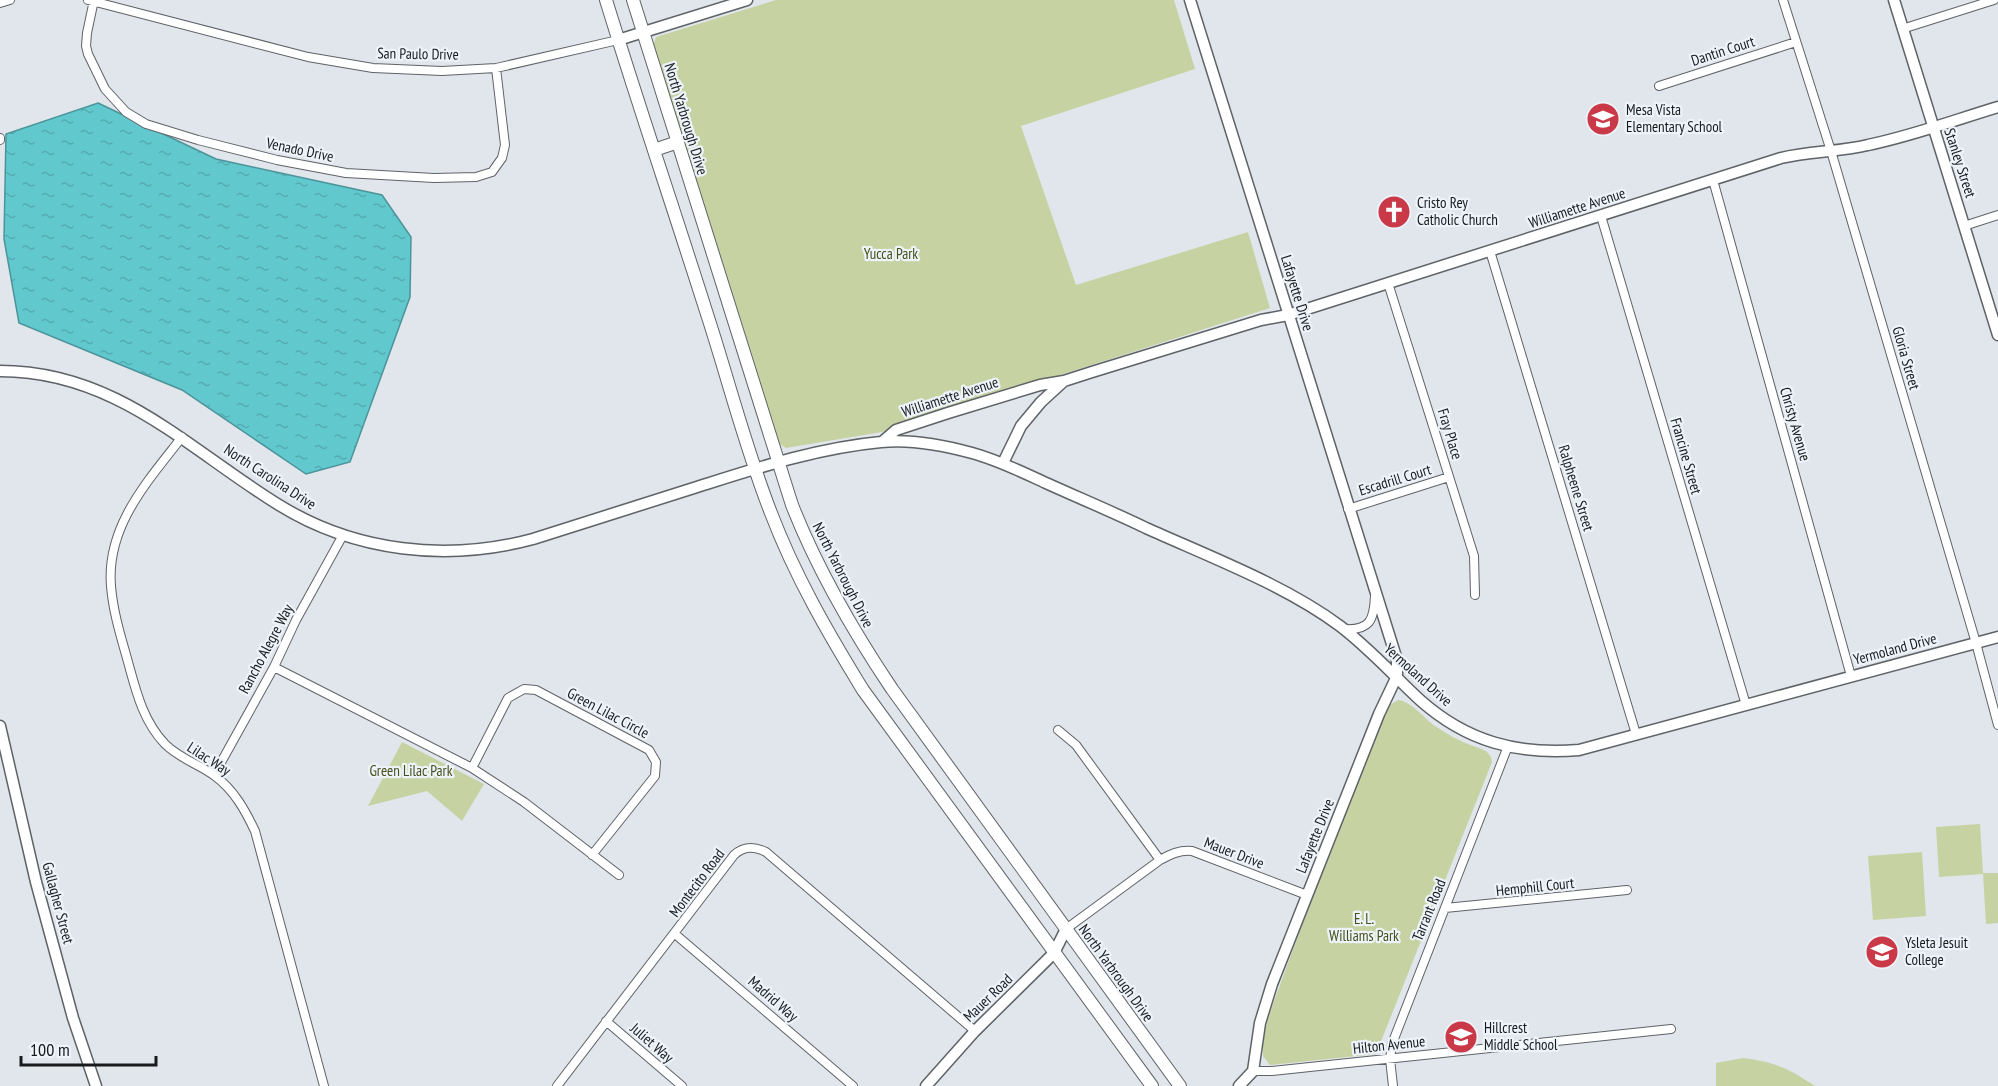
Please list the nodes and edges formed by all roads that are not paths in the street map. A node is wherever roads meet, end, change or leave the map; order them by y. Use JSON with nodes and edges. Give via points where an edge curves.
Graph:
{"nodes":[{"id":1,"x":10,"y":0,"type":"edge"},
{"id":2,"x":92,"y":0,"type":"edge"},
{"id":3,"x":606,"y":0,"type":"edge"},
{"id":4,"x":633,"y":0,"type":"edge"},
{"id":5,"x":747,"y":0,"type":"edge"},
{"id":6,"x":1190,"y":0,"type":"edge"},
{"id":7,"x":1783,"y":0,"type":"edge"},
{"id":8,"x":1893,"y":0,"type":"edge"},
{"id":9,"x":1994,"y":0,"type":"edge"},
{"id":10,"x":0,"y":3,"type":"edge"},
{"id":11,"x":1902,"y":28,"type":"junction"},
{"id":12,"x":644,"y":32,"type":"junction"},
{"id":13,"x":618,"y":40,"type":"junction"},
{"id":14,"x":1796,"y":42,"type":"junction"},
{"id":15,"x":496,"y":68,"type":"junction"},
{"id":16,"x":1659,"y":86,"type":"dead end"},
{"id":17,"x":1998,"y":107,"type":"edge"},
{"id":18,"x":1933,"y":127,"type":"junction"},
{"id":19,"x":678,"y":142,"type":"junction"},
{"id":20,"x":654,"y":150,"type":"junction"},
{"id":21,"x":1831,"y":151,"type":"junction"},
{"id":22,"x":1713,"y":180,"type":"junction"},
{"id":23,"x":1998,"y":215,"type":"edge"},
{"id":24,"x":1601,"y":216,"type":"junction"},
{"id":25,"x":1964,"y":226,"type":"junction"},
{"id":26,"x":1490,"y":251,"type":"junction"},
{"id":27,"x":1388,"y":283,"type":"junction"},
{"id":28,"x":1288,"y":315,"type":"junction"},
{"id":29,"x":1997,"y":328,"type":"edge"},
{"id":30,"x":0,"y":371,"type":"edge"},
{"id":31,"x":1064,"y":381,"type":"junction"},
{"id":32,"x":182,"y":437,"type":"junction"},
{"id":33,"x":882,"y":442,"type":"junction"},
{"id":34,"x":778,"y":462,"type":"junction"},
{"id":35,"x":1003,"y":463,"type":"junction"},
{"id":36,"x":754,"y":468,"type":"junction"},
{"id":37,"x":1449,"y":477,"type":"junction"},
{"id":38,"x":1348,"y":508,"type":"junction"},
{"id":39,"x":343,"y":535,"type":"junction"},
{"id":40,"x":1475,"y":595,"type":"dead end"},
{"id":41,"x":1375,"y":596,"type":"junction"},
{"id":42,"x":839,"y":604,"type":"junction"},
{"id":43,"x":818,"y":615,"type":"junction"},
{"id":44,"x":1343,"y":629,"type":"junction"},
{"id":45,"x":1998,"y":637,"type":"edge"},
{"id":46,"x":1976,"y":643,"type":"junction"},
{"id":47,"x":274,"y":668,"type":"junction"},
{"id":48,"x":1397,"y":676,"type":"junction"},
{"id":49,"x":1851,"y":676,"type":"junction"},
{"id":50,"x":1746,"y":705,"type":"junction"},
{"id":51,"x":1998,"y":725,"type":"edge"},
{"id":52,"x":0,"y":726,"type":"edge"},
{"id":53,"x":1058,"y":730,"type":"dead end"},
{"id":54,"x":1636,"y":734,"type":"junction"},
{"id":55,"x":1508,"y":746,"type":"junction"},
{"id":56,"x":472,"y":768,"type":"junction"},
{"id":57,"x":214,"y":775,"type":"junction"},
{"id":58,"x":592,"y":855,"type":"junction"},
{"id":59,"x":1160,"y":860,"type":"junction"},
{"id":60,"x":619,"y":875,"type":"dead end"},
{"id":61,"x":1627,"y":890,"type":"dead end"},
{"id":62,"x":1307,"y":895,"type":"junction"},
{"id":63,"x":1445,"y":908,"type":"junction"},
{"id":64,"x":1066,"y":929,"type":"junction"},
{"id":65,"x":675,"y":934,"type":"junction"},
{"id":66,"x":1054,"y":953,"type":"junction"},
{"id":67,"x":606,"y":1021,"type":"junction"},
{"id":68,"x":1671,"y":1029,"type":"dead end"},
{"id":69,"x":975,"y":1031,"type":"junction"},
{"id":70,"x":1390,"y":1059,"type":"junction"},
{"id":71,"x":1253,"y":1071,"type":"junction"},
{"id":72,"x":96,"y":1086,"type":"edge"},
{"id":73,"x":324,"y":1086,"type":"edge"},
{"id":74,"x":557,"y":1086,"type":"edge"},
{"id":75,"x":681,"y":1086,"type":"edge"},
{"id":76,"x":853,"y":1086,"type":"edge"},
{"id":77,"x":926,"y":1086,"type":"edge"},
{"id":78,"x":1152,"y":1086,"type":"edge"},
{"id":79,"x":1180,"y":1086,"type":"edge"},
{"id":80,"x":1239,"y":1086,"type":"edge"},
{"id":81,"x":1393,"y":1086,"type":"edge"}],
"edges":[{"from":1,"to":10,"type":"street"},
{"from":2,"to":15,"type":"street","name":"San Paulo Drive","via":[[351,66],[406,70]]},
{"from":2,"to":15,"type":"street","name":"Venado Drive","via":[[88,54],[99,80],[126,112],[146,124],[198,140],[345,173],[434,178],[476,177],[492,172],[505,145]]},
{"from":3,"to":13,"type":"main road"},
{"from":4,"to":12,"type":"main road","name":"North Yarbrough Drive"},
{"from":5,"to":12,"type":"street","name":"San Paulo Drive"},
{"from":6,"to":28,"type":"street","name":"Lafayette Drive"},
{"from":7,"to":14,"type":"street","name":"Gloria Street"},
{"from":8,"to":11,"type":"street","name":"Stanley Street"},
{"from":9,"to":11,"type":"street"},
{"from":11,"to":18,"type":"street","name":"Stanley Street"},
{"from":12,"to":13,"type":"street","name":"San Paulo Drive"},
{"from":12,"to":19,"type":"main road","name":"North Yarbrough Drive"},
{"from":13,"to":15,"type":"street","name":"San Paulo Drive"},
{"from":13,"to":20,"type":"main road"},
{"from":14,"to":16,"type":"street","name":"Dantin Court"},
{"from":14,"to":21,"type":"street","name":"Gloria Street"},
{"from":17,"to":18,"type":"street","name":"Williamette Avenue"},
{"from":18,"to":21,"type":"street","name":"Williamette Avenue","via":[[1867,146]]},
{"from":18,"to":25,"type":"street","name":"Stanley Street"},
{"from":19,"to":20,"type":"main road"},
{"from":19,"to":34,"type":"main road","name":"North Yarbrough Drive"},
{"from":20,"to":36,"type":"main road"},
{"from":21,"to":22,"type":"street","name":"Williamette Avenue","via":[[1781,158]]},
{"from":21,"to":46,"type":"street","name":"Gloria Street"},
{"from":22,"to":24,"type":"street","name":"Williamette Avenue"},
{"from":22,"to":49,"type":"street","name":"Christy Avenue"},
{"from":23,"to":25,"type":"street"},
{"from":24,"to":26,"type":"street","name":"Williamette Avenue"},
{"from":24,"to":50,"type":"street","name":"Francine Street"},
{"from":25,"to":29,"type":"street","name":"Stanley Street"},
{"from":26,"to":27,"type":"street","name":"Williamette Avenue"},
{"from":26,"to":54,"type":"street","name":"Ralpheene Street"},
{"from":27,"to":28,"type":"street","name":"Williamette Avenue"},
{"from":27,"to":37,"type":"street","name":"Fray Place"},
{"from":28,"to":31,"type":"street","name":"Williamette Avenue"},
{"from":28,"to":38,"type":"street","name":"Lafayette Drive"},
{"from":30,"to":32,"type":"street","name":"North Carolina Drive","via":[[33,374],[87,387],[143,412]]},
{"from":31,"to":33,"type":"street","name":"Williamette Avenue","via":[[896,430]]},
{"from":31,"to":35,"type":"street","name":"Williamette Avenue","via":[[1030,413]]},
{"from":32,"to":39,"type":"street","name":"North Carolina Drive","via":[[278,504]]},
{"from":32,"to":57,"type":"street","name":"Lilac Way","via":[[126,513],[114,546],[111,584],[114,610],[145,715],[173,752]]},
{"from":33,"to":34,"type":"street","name":"Williamette Avenue"},
{"from":33,"to":35,"type":"street","name":"Yermoland Drive","via":[[942,446]]},
{"from":34,"to":36,"type":"street","name":"North Carolina Drive"},
{"from":34,"to":42,"type":"main road","name":"North Yarbrough Drive","via":[[801,529]]},
{"from":35,"to":44,"type":"street","name":"Yermoland Drive","via":[[1279,590]]},
{"from":36,"to":39,"type":"street","name":"North Carolina Drive","via":[[508,545],[445,551],[405,549]]},
{"from":36,"to":43,"type":"main road","via":[[785,547]]},
{"from":37,"to":38,"type":"street","name":"Escadrill Court"},
{"from":37,"to":40,"type":"street","name":"Fray Place","via":[[1474,556]]},
{"from":38,"to":41,"type":"street","name":"Lafayette Drive"},
{"from":39,"to":47,"type":"street","name":"Rancho Alegre Way"},
{"from":41,"to":44,"type":"street","via":[[1370,621],[1353,630]]},
{"from":41,"to":48,"type":"street","name":"Lafayette Drive","via":[[1397,660]]},
{"from":42,"to":43,"type":"main road"},
{"from":42,"to":64,"type":"main road","name":"North Yarbrough Drive","via":[[892,690]]},
{"from":43,"to":66,"type":"main road","via":[[863,690]]},
{"from":44,"to":48,"type":"street","name":"Yermoland Drive"},
{"from":45,"to":46,"type":"street","name":"Yermoland Drive"},
{"from":46,"to":49,"type":"street","name":"Yermoland Drive"},
{"from":46,"to":51,"type":"street","name":"Gloria Street"},
{"from":47,"to":56,"type":"street"},
{"from":47,"to":57,"type":"street","name":"Rancho Alegre Way"},
{"from":48,"to":55,"type":"street","name":"Yermoland Drive","via":[[1457,728]]},
{"from":48,"to":62,"type":"street","name":"Lafayette Drive"},
{"from":49,"to":50,"type":"street","name":"Yermoland Drive"},
{"from":50,"to":54,"type":"street","name":"Yermoland Drive"},
{"from":52,"to":72,"type":"street","name":"Gallagher Street","via":[[36,882]]},
{"from":53,"to":59,"type":"street","via":[[1076,745]]},
{"from":54,"to":55,"type":"street","name":"Yermoland Drive","via":[[1579,750],[1537,752]]},
{"from":55,"to":63,"type":"street","name":"Tarrant Road"},
{"from":56,"to":58,"type":"street"},
{"from":56,"to":58,"type":"street","name":"Green Lilac Circle","via":[[508,698],[524,689],[536,690],[650,750],[656,762],[655,776]]},
{"from":57,"to":73,"type":"street","name":"Lilac Way","via":[[236,796],[255,831]]},
{"from":58,"to":60,"type":"street"},
{"from":59,"to":62,"type":"street","name":"Mauer Drive","via":[[1176,852],[1192,851]]},
{"from":59,"to":64,"type":"street","name":"Mauer Drive"},
{"from":61,"to":63,"type":"street","name":"Hemphill Court"},
{"from":62,"to":71,"type":"street","name":"Lafayette Drive","via":[[1260,1023]]},
{"from":63,"to":70,"type":"street","name":"Tarrant Road","via":[[1392,1044]]},
{"from":64,"to":66,"type":"street","name":"Mauer Road"},
{"from":64,"to":79,"type":"main road","name":"North Yarbrough Drive"},
{"from":65,"to":67,"type":"street","name":"Montecito Road"},
{"from":65,"to":69,"type":"street","name":"Montecito Road","via":[[734,855],[747,848],[759,849]]},
{"from":65,"to":76,"type":"street","name":"Madrid Way"},
{"from":66,"to":69,"type":"street","name":"Mauer Road"},
{"from":66,"to":78,"type":"main road"},
{"from":67,"to":74,"type":"street","name":"Montecito Road"},
{"from":67,"to":75,"type":"street","name":"Juliet Way"},
{"from":68,"to":70,"type":"street","name":"Hilton Avenue"},
{"from":69,"to":77,"type":"street","name":"Mauer Road"},
{"from":70,"to":71,"type":"street","name":"Hilton Avenue"},
{"from":70,"to":81,"type":"street","name":"Tarrant Road"},
{"from":71,"to":80,"type":"street"}]}
